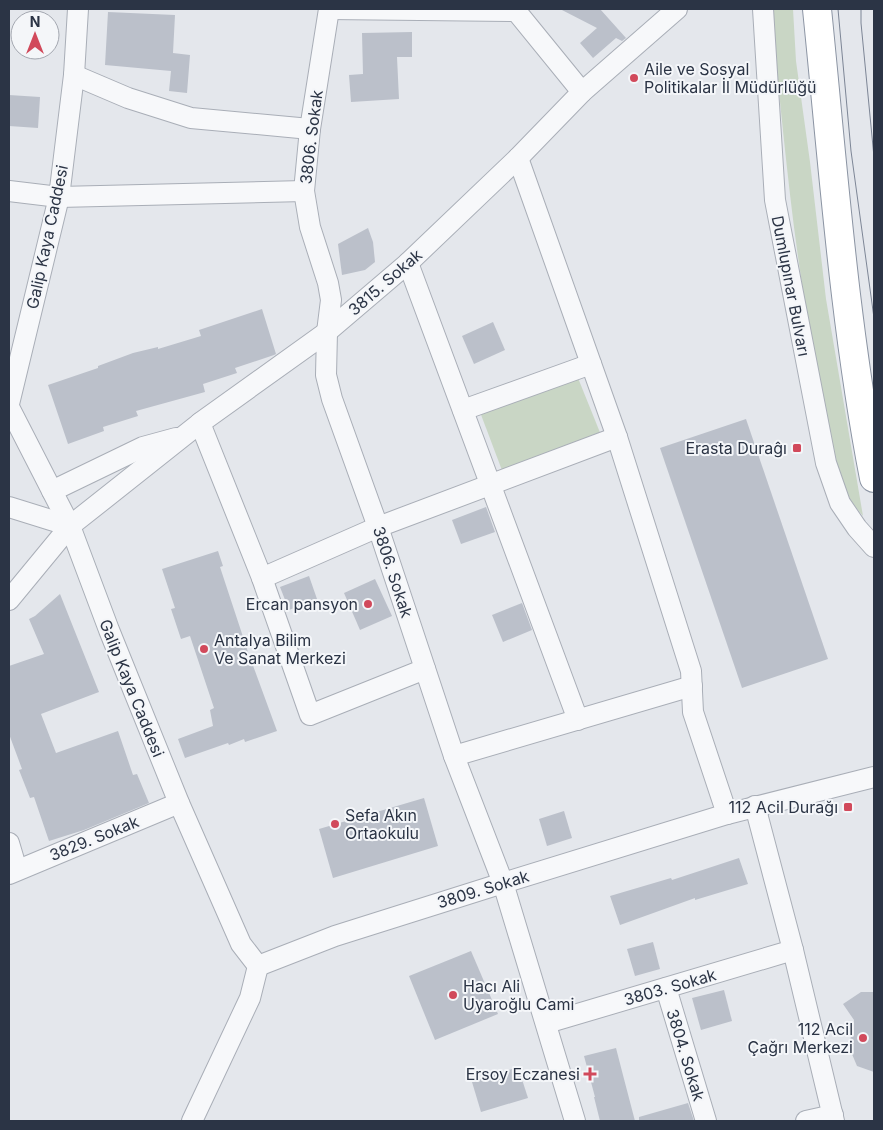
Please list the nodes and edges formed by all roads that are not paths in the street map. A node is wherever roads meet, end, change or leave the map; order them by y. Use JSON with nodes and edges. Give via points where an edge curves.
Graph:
{"nodes":[{"id":1,"x":78,"y":9,"type":"edge"},
{"id":2,"x":329,"y":9,"type":"edge"},
{"id":3,"x":677,"y":9,"type":"edge"},
{"id":4,"x":763,"y":9,"type":"edge"},
{"id":5,"x":817,"y":9,"type":"edge"},
{"id":6,"x":516,"y":10,"type":"edge"},
{"id":7,"x":74,"y":75,"type":"junction"},
{"id":8,"x":582,"y":92,"type":"junction"},
{"id":9,"x":310,"y":129,"type":"junction"},
{"id":10,"x":518,"y":158,"type":"junction"},
{"id":11,"x":9,"y":191,"type":"edge"},
{"id":12,"x":304,"y":191,"type":"junction"},
{"id":13,"x":59,"y":197,"type":"junction"},
{"id":14,"x":408,"y":263,"type":"junction"},
{"id":15,"x":327,"y":332,"type":"junction"},
{"id":16,"x":14,"y":361,"type":"edge"},
{"id":17,"x":591,"y":364,"type":"junction"},
{"id":18,"x":9,"y":406,"type":"edge"},
{"id":19,"x":463,"y":410,"type":"junction"},
{"id":20,"x":192,"y":429,"type":"junction"},
{"id":21,"x":617,"y":437,"type":"junction"},
{"id":22,"x":874,"y":478,"type":"edge"},
{"id":23,"x":491,"y":485,"type":"junction"},
{"id":24,"x":52,"y":491,"type":"junction"},
{"id":25,"x":9,"y":507,"type":"edge"},
{"id":26,"x":70,"y":526,"type":"junction"},
{"id":27,"x":378,"y":527,"type":"junction"},
{"id":28,"x":874,"y":547,"type":"edge"},
{"id":29,"x":262,"y":578,"type":"junction"},
{"id":30,"x":9,"y":600,"type":"edge"},
{"id":31,"x":425,"y":668,"type":"junction"},
{"id":32,"x":692,"y":686,"type":"junction"},
{"id":33,"x":578,"y":720,"type":"junction"},
{"id":34,"x":454,"y":756,"type":"junction"},
{"id":35,"x":874,"y":777,"type":"edge"},
{"id":36,"x":179,"y":803,"type":"junction"},
{"id":37,"x":754,"y":806,"type":"junction"},
{"id":38,"x":727,"y":814,"type":"junction"},
{"id":39,"x":9,"y":843,"type":"edge"},
{"id":40,"x":13,"y":872,"type":"edge"},
{"id":41,"x":503,"y":882,"type":"junction"},
{"id":42,"x":793,"y":950,"type":"junction"},
{"id":43,"x":258,"y":966,"type":"junction"},
{"id":44,"x":666,"y":988,"type":"junction"},
{"id":45,"x":547,"y":1023,"type":"junction"},
{"id":46,"x":833,"y":1118,"type":"edge"},
{"id":47,"x":192,"y":1121,"type":"edge"},
{"id":48,"x":576,"y":1121,"type":"edge"},
{"id":49,"x":706,"y":1121,"type":"edge"},
{"id":50,"x":806,"y":1121,"type":"edge"}],
"edges":[{"from":1,"to":7,"type":"street","name":"Galip Kaya Caddesi"},
{"from":2,"to":6,"type":"street"},
{"from":2,"to":9,"type":"street","name":"3806. Sokak"},
{"from":3,"to":8,"type":"street","name":"3815. Sokak"},
{"from":4,"to":28,"type":"street","name":"Dumlupınar Bulvarı","via":[[775,200],[826,464],[840,503]]},
{"from":5,"to":22,"type":"highway","via":[[846,288]]},
{"from":6,"to":8,"type":"street"},
{"from":7,"to":9,"type":"street","via":[[128,98],[191,118]]},
{"from":7,"to":13,"type":"street","name":"Galip Kaya Caddesi"},
{"from":8,"to":10,"type":"street","name":"3815. Sokak"},
{"from":9,"to":12,"type":"street","name":"3806. Sokak"},
{"from":10,"to":14,"type":"street","name":"3815. Sokak"},
{"from":10,"to":17,"type":"street"},
{"from":11,"to":13,"type":"street"},
{"from":12,"to":13,"type":"street"},
{"from":12,"to":15,"type":"street","name":"3806. Sokak","via":[[310,227],[331,300]]},
{"from":13,"to":16,"type":"street","name":"Galip Kaya Caddesi"},
{"from":14,"to":15,"type":"street","name":"3815. Sokak"},
{"from":14,"to":19,"type":"street"},
{"from":15,"to":20,"type":"street","name":"3815. Sokak"},
{"from":15,"to":27,"type":"street","name":"3806. Sokak","via":[[326,375],[332,399]]},
{"from":16,"to":18,"type":"street","name":"Galip Kaya Caddesi"},
{"from":17,"to":19,"type":"street"},
{"from":17,"to":21,"type":"street"},
{"from":18,"to":24,"type":"street","name":"Galip Kaya Caddesi"},
{"from":19,"to":23,"type":"street"},
{"from":20,"to":24,"type":"street","via":[[143,447]]},
{"from":20,"to":26,"type":"street","name":"3815. Sokak"},
{"from":20,"to":29,"type":"street"},
{"from":21,"to":23,"type":"street"},
{"from":21,"to":32,"type":"street","via":[[691,670]]},
{"from":23,"to":27,"type":"street"},
{"from":23,"to":33,"type":"street"},
{"from":24,"to":26,"type":"street","name":"Galip Kaya Caddesi"},
{"from":25,"to":26,"type":"street"},
{"from":26,"to":30,"type":"street","name":"3815. Sokak"},
{"from":26,"to":36,"type":"street","name":"Galip Kaya Caddesi","via":[[108,630]]},
{"from":27,"to":29,"type":"street"},
{"from":27,"to":31,"type":"street","name":"3806. Sokak"},
{"from":29,"to":31,"type":"street","via":[[310,715]]},
{"from":31,"to":34,"type":"street","name":"3806. Sokak"},
{"from":32,"to":33,"type":"street"},
{"from":32,"to":38,"type":"street","via":[[693,712]]},
{"from":33,"to":34,"type":"street"},
{"from":34,"to":41,"type":"street","name":"3806. Sokak"},
{"from":35,"to":37,"type":"street","name":"3809. Sokak"},
{"from":36,"to":40,"type":"street","name":"3829. Sokak"},
{"from":36,"to":43,"type":"street","name":"Galip Kaya Caddesi","via":[[240,944]]},
{"from":37,"to":38,"type":"street","name":"3809. Sokak"},
{"from":37,"to":42,"type":"street"},
{"from":38,"to":41,"type":"street","name":"3809. Sokak"},
{"from":39,"to":40,"type":"street"},
{"from":41,"to":43,"type":"street","name":"3809. Sokak","via":[[335,936]]},
{"from":41,"to":45,"type":"street","name":"3806. Sokak"},
{"from":42,"to":44,"type":"street","name":"3803. Sokak"},
{"from":42,"to":46,"type":"street"},
{"from":43,"to":47,"type":"street","via":[[250,998]]},
{"from":44,"to":45,"type":"street","name":"3803. Sokak"},
{"from":44,"to":49,"type":"street","name":"3804. Sokak"},
{"from":45,"to":48,"type":"street","name":"3806. Sokak"},
{"from":46,"to":50,"type":"street"}]}
